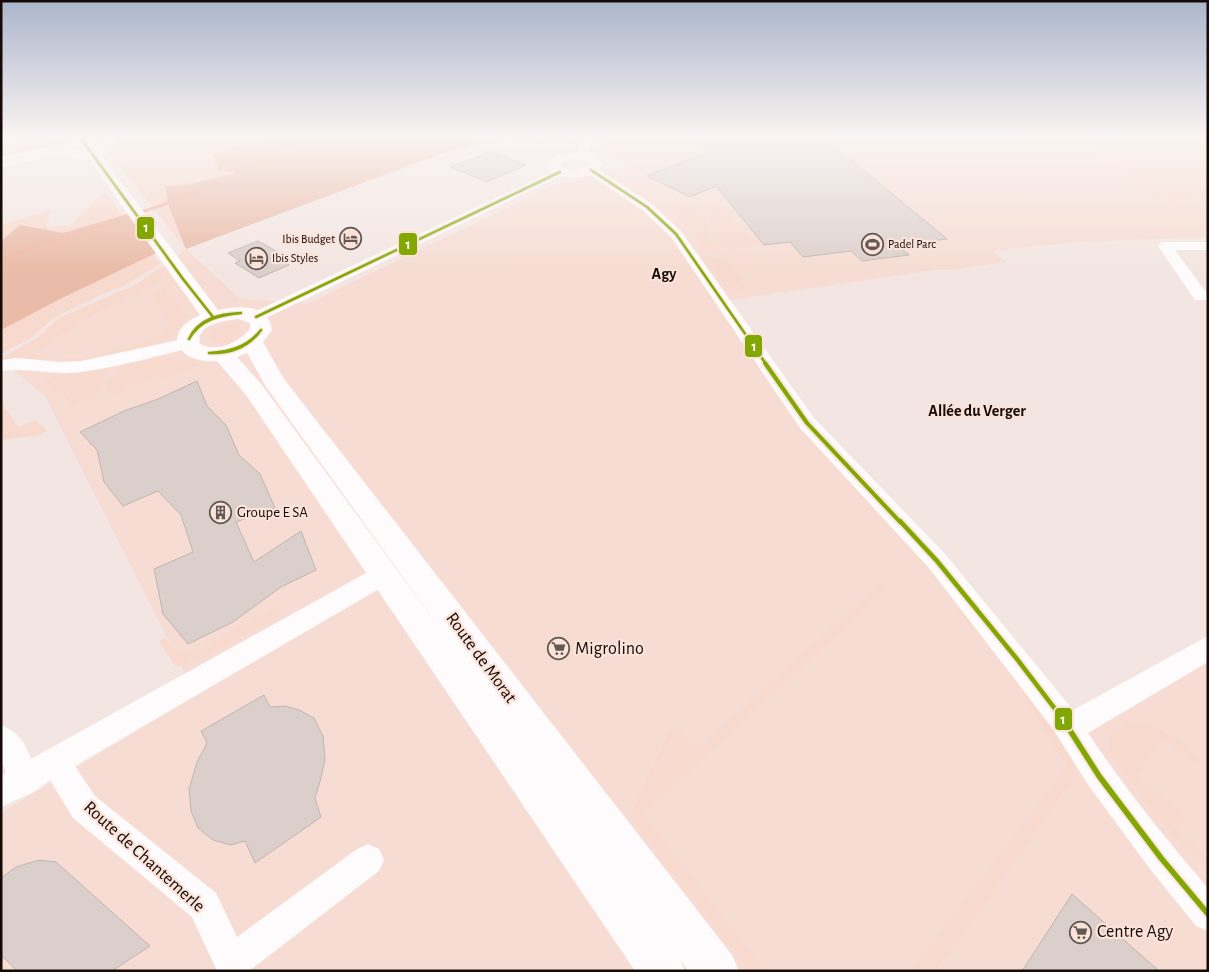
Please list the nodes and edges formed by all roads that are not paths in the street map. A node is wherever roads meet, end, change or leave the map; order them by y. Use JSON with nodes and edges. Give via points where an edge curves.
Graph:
{"nodes":[{"id":1,"x":113,"y":182,"type":"edge"},
{"id":2,"x":540,"y":182,"type":"edge"},
{"id":3,"x":611,"y":182,"type":"edge"},
{"id":4,"x":1208,"y":246,"type":"edge"},
{"id":5,"x":1202,"y":297,"type":"dead end"},
{"id":6,"x":213,"y":318,"type":"junction"},
{"id":7,"x":244,"y":337,"type":"junction"},
{"id":8,"x":188,"y":343,"type":"junction"},
{"id":9,"x":1,"y":366,"type":"edge"},
{"id":10,"x":383,"y":575,"type":"junction"},
{"id":11,"x":1208,"y":648,"type":"edge"},
{"id":12,"x":1069,"y":728,"type":"junction"},
{"id":13,"x":1,"y":739,"type":"edge"},
{"id":14,"x":56,"y":762,"type":"junction"},
{"id":15,"x":12,"y":786,"type":"edge"},
{"id":16,"x":368,"y":860,"type":"dead end"},
{"id":17,"x":1208,"y":914,"type":"edge"},
{"id":18,"x":662,"y":971,"type":"edge"},
{"id":19,"x":716,"y":971,"type":"edge"}],
"edges":[{"from":1,"to":6,"type":"main road"},
{"from":2,"to":7,"type":"street"},
{"from":3,"to":12,"type":"street","via":[[648,207],[676,234],[807,423],[937,561]]},
{"from":4,"to":5,"type":"street","via":[[1164,246]]},
{"from":6,"to":7,"type":"main road","via":[[238,313]]},
{"from":6,"to":8,"type":"main road","via":[[194,329],[188,336]]},
{"from":7,"to":8,"type":"main road","via":[[197,352]]},
{"from":7,"to":10,"type":"main road","name":"Route de Morat","via":[[230,366],[246,379]]},
{"from":7,"to":19,"type":"main road","name":"Route de Morat","via":[[274,382]]},
{"from":8,"to":9,"type":"street","via":[[81,367],[18,363]]},
{"from":10,"to":14,"type":"street"},
{"from":10,"to":18,"type":"main road","name":"Route de Morat"},
{"from":11,"to":12,"type":"street"},
{"from":12,"to":17,"type":"street","via":[[1099,776]]},
{"from":13,"to":15,"type":"street","via":[[14,752]]},
{"from":14,"to":15,"type":"street"},
{"from":14,"to":16,"type":"street","name":"Route de Chantemerle","via":[[84,808],[204,905],[231,962]]}]}
